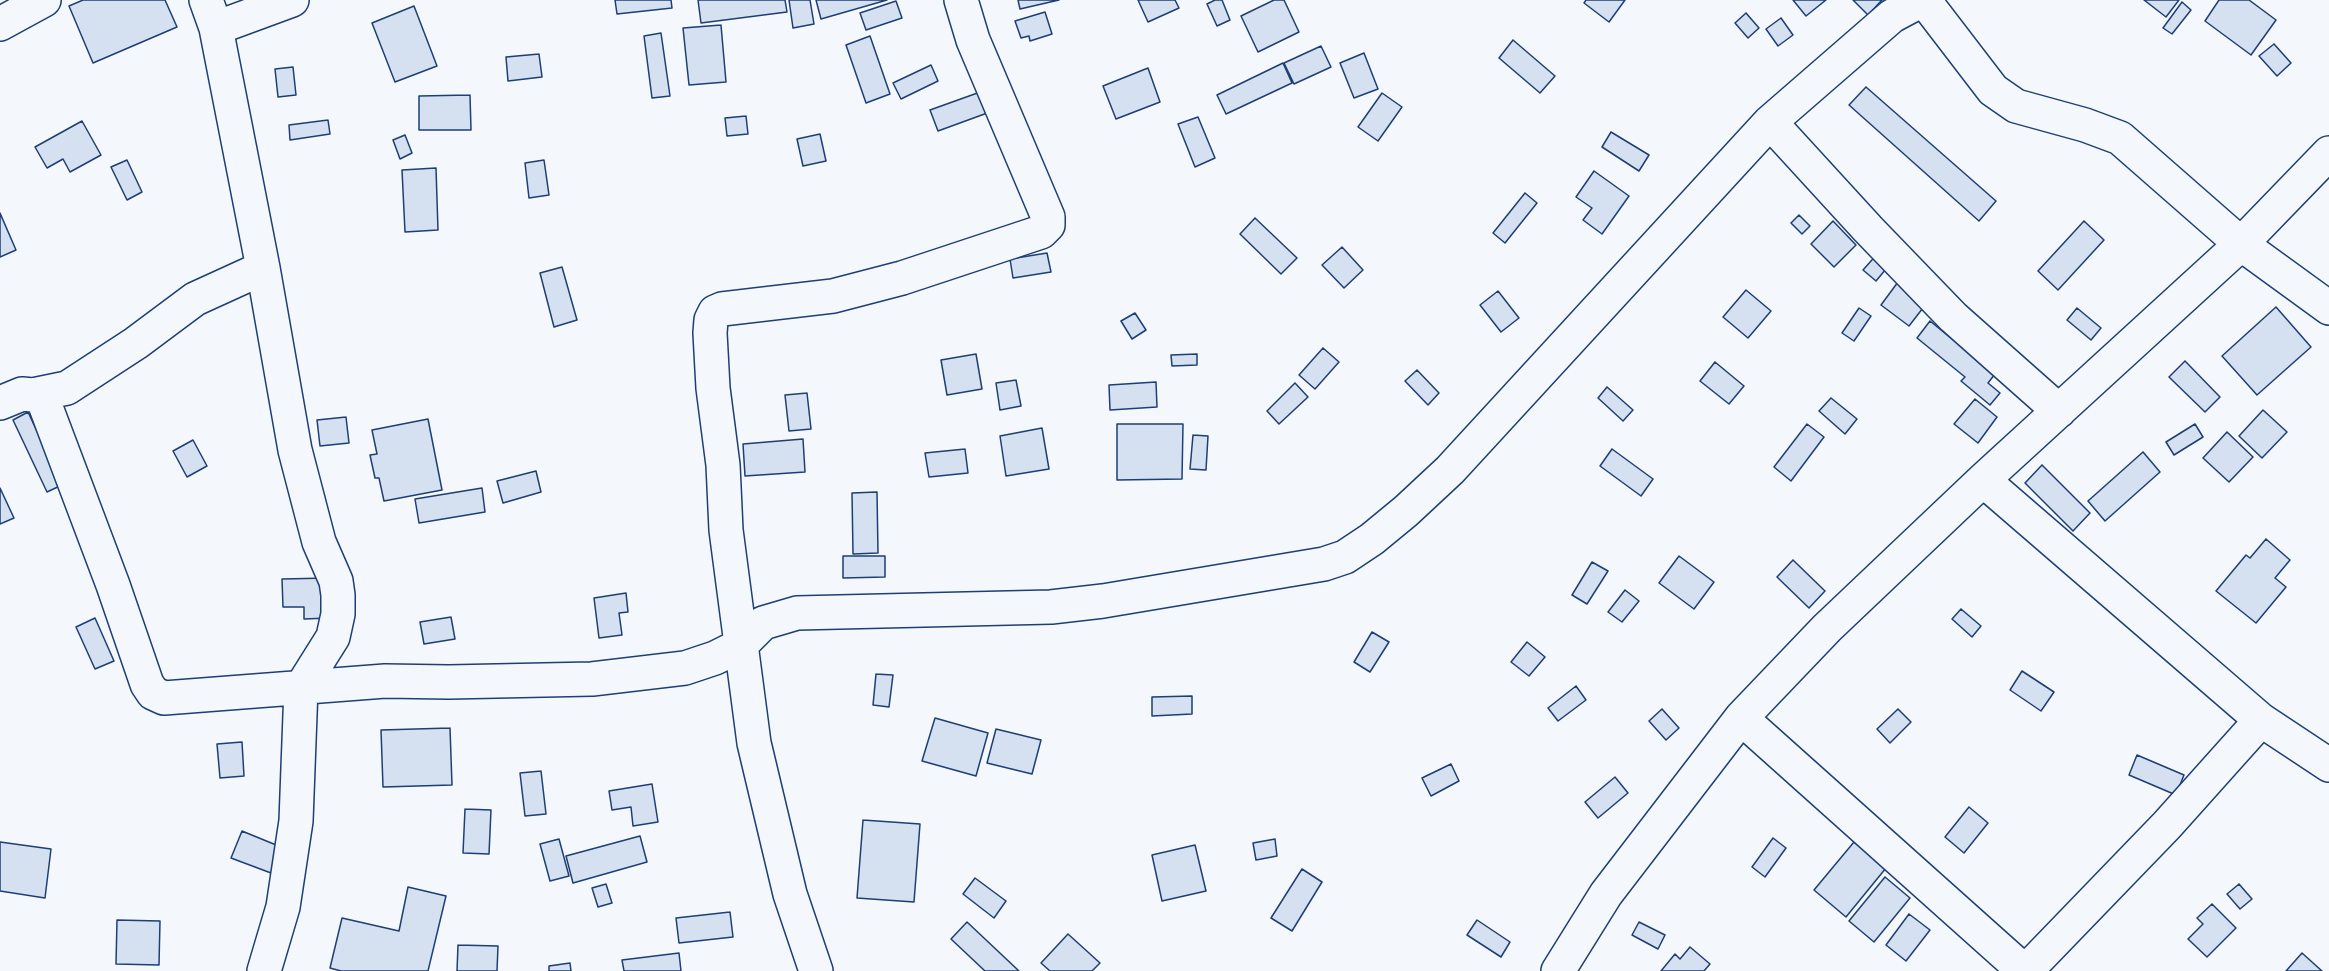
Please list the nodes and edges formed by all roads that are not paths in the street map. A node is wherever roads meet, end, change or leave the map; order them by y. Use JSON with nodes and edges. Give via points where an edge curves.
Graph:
{"nodes":[{"id":1,"x":44,"y":0,"type":"edge"},
{"id":2,"x":292,"y":0,"type":"edge"},
{"id":3,"x":961,"y":0,"type":"edge"},
{"id":4,"x":1923,"y":0,"type":"edge"},
{"id":5,"x":211,"y":14,"type":"edge"},
{"id":6,"x":0,"y":24,"type":"edge"},
{"id":7,"x":1770,"y":122,"type":"junction"},
{"id":8,"x":2329,"y":153,"type":"edge"},
{"id":9,"x":2241,"y":244,"type":"junction"},
{"id":10,"x":263,"y":268,"type":"junction"},
{"id":11,"x":2329,"y":308,"type":"edge"},
{"id":12,"x":41,"y":394,"type":"junction"},
{"id":13,"x":0,"y":403,"type":"edge"},
{"id":14,"x":2059,"y":411,"type":"junction"},
{"id":15,"x":1983,"y":480,"type":"junction"},
{"id":16,"x":741,"y":645,"type":"junction"},
{"id":17,"x":302,"y":688,"type":"junction"},
{"id":18,"x":1741,"y":718,"type":"junction"},
{"id":19,"x":2261,"y":720,"type":"junction"},
{"id":20,"x":2329,"y":765,"type":"edge"},
{"id":21,"x":1564,"y":969,"type":"edge"},
{"id":22,"x":264,"y":971,"type":"edge"},
{"id":23,"x":816,"y":971,"type":"edge"},
{"id":24,"x":2025,"y":971,"type":"edge"}],
"edges":[{"from":1,"to":6,"type":"street"},
{"from":2,"to":5,"type":"street"},
{"from":3,"to":16,"type":"street","via":[[973,40],[1048,217],[1048,225],[1041,232],[902,278],[833,296],[715,312],[710,333],[713,388]]},
{"from":4,"to":7,"type":"street","via":[[1892,16]]},
{"from":4,"to":9,"type":"street","via":[[1993,90],[2016,106],[2120,138]]},
{"from":5,"to":10,"type":"street"},
{"from":7,"to":14,"type":"street","via":[[1953,317]]},
{"from":7,"to":16,"type":"street","via":[[1450,470],[1372,539],[1345,556],[1324,564],[1052,607],[797,613],[763,623]]},
{"from":8,"to":9,"type":"street"},
{"from":9,"to":11,"type":"street"},
{"from":9,"to":14,"type":"street"},
{"from":10,"to":12,"type":"street","via":[[195,299],[67,388]]},
{"from":10,"to":17,"type":"street","via":[[295,450],[338,596],[333,637]]},
{"from":12,"to":13,"type":"street","via":[[22,394]]},
{"from":12,"to":17,"type":"street","via":[[153,693],[180,698]]},
{"from":14,"to":15,"type":"street"},
{"from":15,"to":18,"type":"street","via":[[1827,628]]},
{"from":15,"to":19,"type":"street"},
{"from":16,"to":17,"type":"street","via":[[686,668],[592,679],[385,681]]},
{"from":16,"to":23,"type":"street","via":[[754,743],[790,894]]},
{"from":17,"to":22,"type":"street","via":[[296,821],[283,906]]},
{"from":18,"to":21,"type":"street","via":[[1606,894]]},
{"from":18,"to":24,"type":"street"},
{"from":19,"to":20,"type":"street"},
{"from":19,"to":24,"type":"street","via":[[2167,825]]}]}
